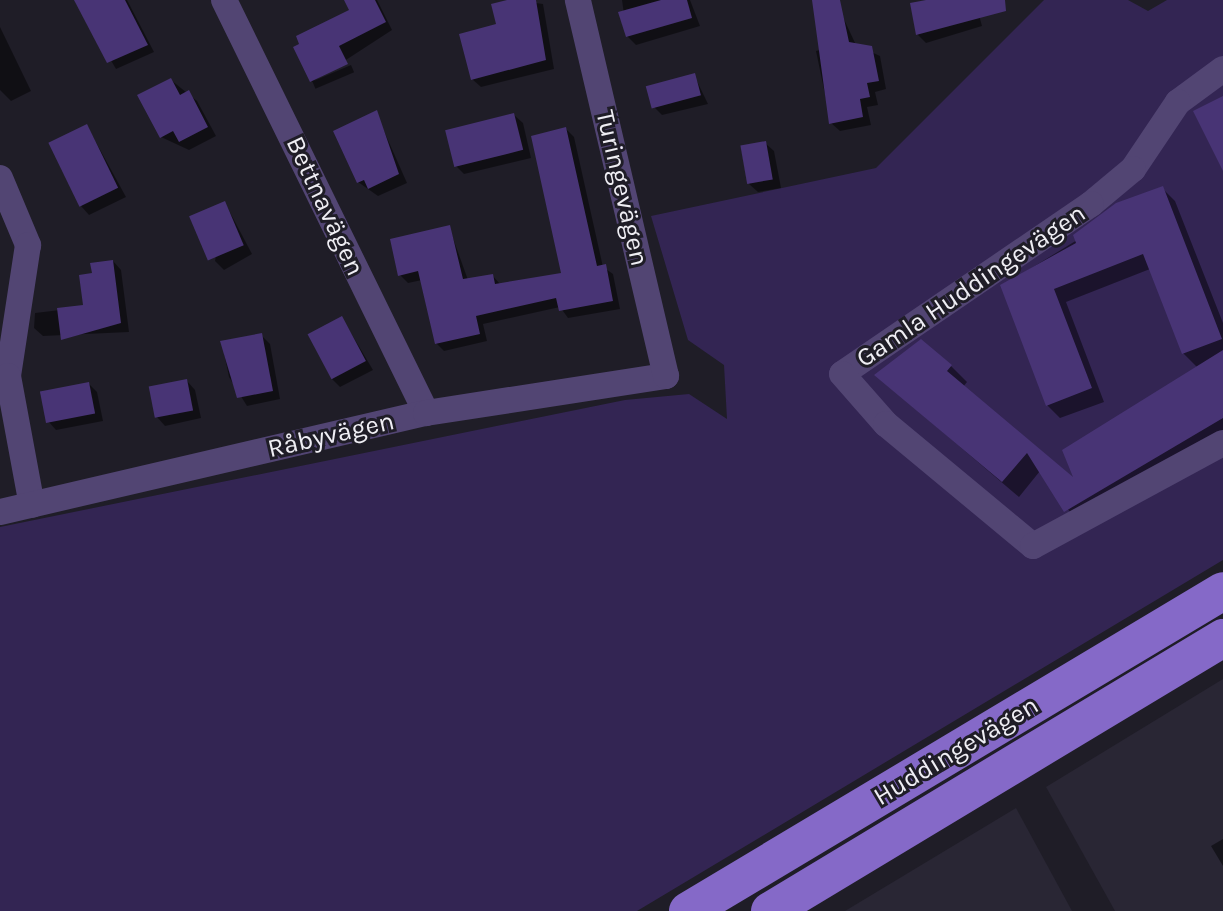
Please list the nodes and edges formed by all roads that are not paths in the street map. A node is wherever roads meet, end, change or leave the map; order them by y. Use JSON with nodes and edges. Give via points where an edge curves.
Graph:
{"nodes":[{"id":1,"x":224,"y":0,"type":"edge"},
{"id":2,"x":578,"y":0,"type":"edge"},
{"id":3,"x":1223,"y":69,"type":"edge"},
{"id":4,"x":0,"y":178,"type":"edge"},
{"id":5,"x":666,"y":376,"type":"joint"},
{"id":6,"x":426,"y":413,"type":"junction"},
{"id":7,"x":1223,"y":443,"type":"edge"},
{"id":8,"x":32,"y":505,"type":"junction"},
{"id":9,"x":0,"y":512,"type":"edge"},
{"id":10,"x":1223,"y":591,"type":"edge"},
{"id":11,"x":1223,"y":638,"type":"edge"},
{"id":12,"x":688,"y":911,"type":"edge"},
{"id":13,"x":770,"y":911,"type":"edge"}],
"edges":[{"from":1,"to":6,"type":"street","name":"Bettnavägen"},
{"from":2,"to":5,"type":"street","name":"Turingevägen"},
{"from":3,"to":7,"type":"street","name":"Gamla Huddingevägen","via":[[1178,102],[1133,169],[1091,204],[842,374],[886,424],[1033,546]]},
{"from":4,"to":8,"type":"street","via":[[29,245],[8,376]]},
{"from":5,"to":6,"type":"street","name":"Råbyvägen"},
{"from":6,"to":8,"type":"street","name":"Råbyvägen"},
{"from":8,"to":9,"type":"street","name":"Råbyvägen"},
{"from":10,"to":12,"type":"main road","name":"Huddingevägen"},
{"from":11,"to":13,"type":"main road","name":"Huddingevägen"}]}
